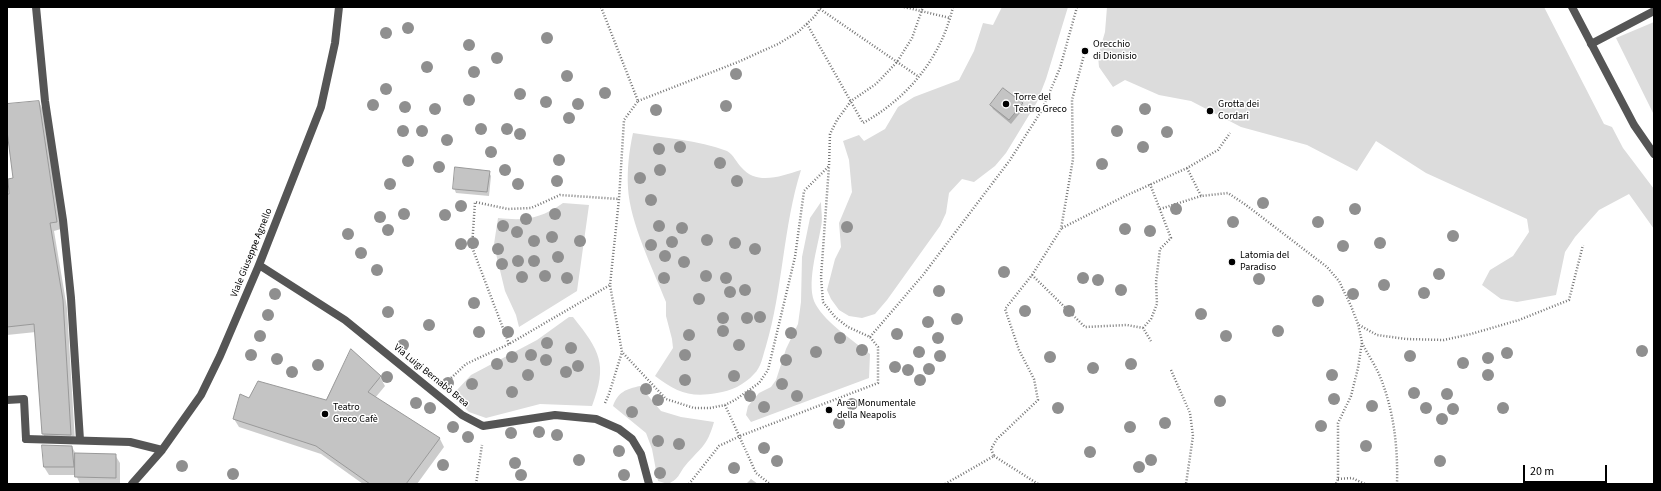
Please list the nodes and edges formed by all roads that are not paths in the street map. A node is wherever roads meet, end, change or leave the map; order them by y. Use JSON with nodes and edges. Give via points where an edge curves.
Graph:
{"nodes":[{"id":1,"x":36,"y":7,"type":"edge"},
{"id":2,"x":339,"y":7,"type":"edge"},
{"id":3,"x":1572,"y":7,"type":"edge"},
{"id":4,"x":1654,"y":11,"type":"edge"},
{"id":5,"x":1591,"y":44,"type":"junction"},
{"id":6,"x":1654,"y":154,"type":"edge"},
{"id":7,"x":259,"y":265,"type":"junction"},
{"id":8,"x":7,"y":400,"type":"edge"},
{"id":9,"x":80,"y":440,"type":"junction"},
{"id":10,"x":162,"y":450,"type":"junction"},
{"id":11,"x":132,"y":484,"type":"edge"},
{"id":12,"x":649,"y":484,"type":"edge"}],
"edges":[{"from":1,"to":9,"type":"street","via":[[45,102],[63,220],[71,298]]},
{"from":2,"to":7,"type":"street","name":"Viale Giuseppe Agnello","via":[[335,43],[321,107]]},
{"from":3,"to":5,"type":"street"},
{"from":4,"to":5,"type":"street"},
{"from":5,"to":6,"type":"street","via":[[1634,125]]},
{"from":7,"to":10,"type":"street","name":"Viale Giuseppe Agnello","via":[[201,395]]},
{"from":7,"to":12,"type":"street","name":"Via Luigi Bernabò Brea","via":[[345,320],[462,415],[483,426],[555,415],[596,419],[619,429],[632,439],[641,454]]},
{"from":8,"to":9,"type":"street","via":[[24,399],[26,440]]},
{"from":9,"to":10,"type":"street","via":[[130,442]]},
{"from":10,"to":11,"type":"street","name":"Viale Giuseppe Agnello"}]}
